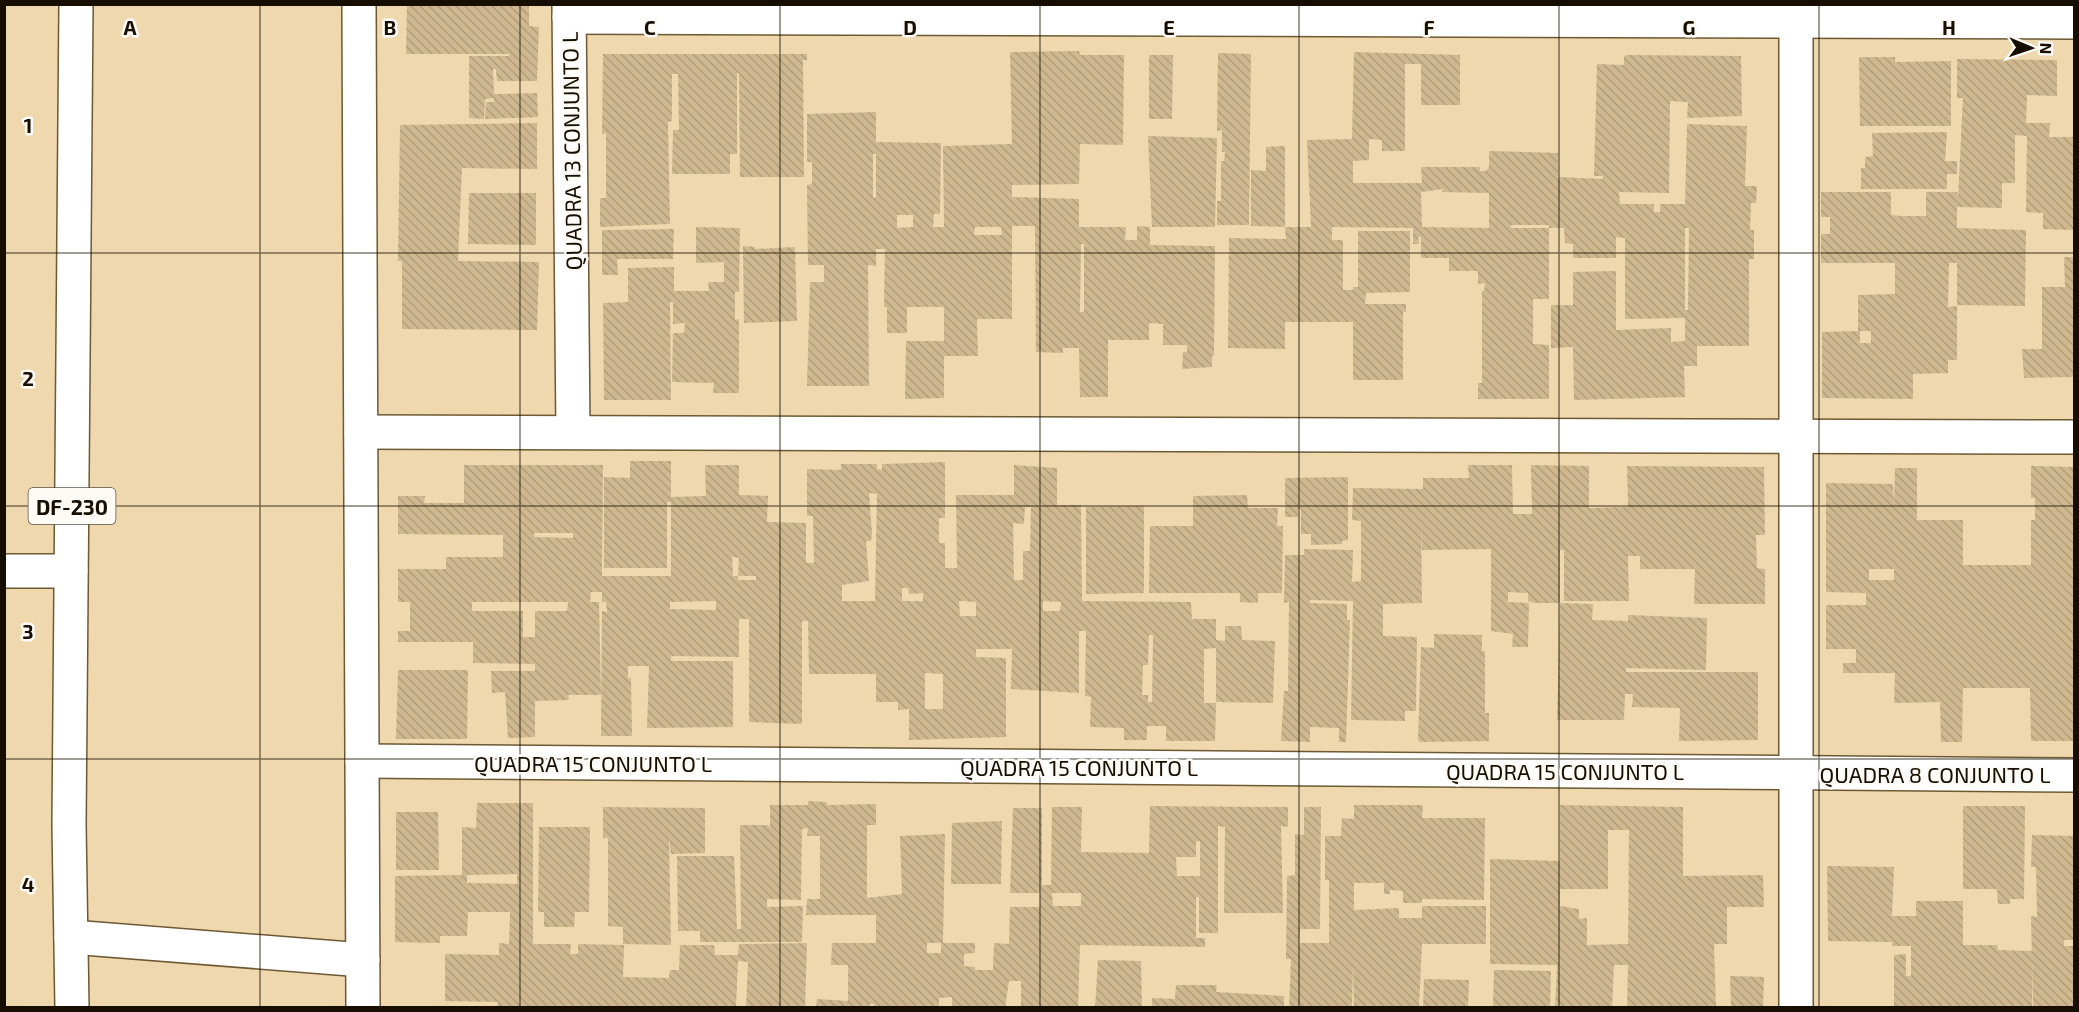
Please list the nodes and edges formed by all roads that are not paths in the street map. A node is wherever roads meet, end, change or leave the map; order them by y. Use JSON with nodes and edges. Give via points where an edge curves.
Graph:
{"nodes":[{"id":1,"x":76,"y":4,"type":"edge"},
{"id":2,"x":359,"y":4,"type":"edge"},
{"id":3,"x":569,"y":11,"type":"edge"},
{"id":4,"x":1796,"y":13,"type":"edge"},
{"id":5,"x":2074,"y":22,"type":"edge"},
{"id":6,"x":361,"y":432,"type":"junction"},
{"id":7,"x":573,"y":432,"type":"junction"},
{"id":8,"x":1796,"y":436,"type":"junction"},
{"id":9,"x":2074,"y":437,"type":"edge"},
{"id":10,"x":4,"y":571,"type":"edge"},
{"id":11,"x":71,"y":571,"type":"junction"},
{"id":12,"x":362,"y":761,"type":"junction"},
{"id":13,"x":1796,"y":772,"type":"junction"},
{"id":14,"x":2074,"y":775,"type":"edge"},
{"id":15,"x":71,"y":937,"type":"junction"},
{"id":16,"x":363,"y":960,"type":"junction"},
{"id":17,"x":72,"y":1008,"type":"edge"},
{"id":18,"x":363,"y":1008,"type":"edge"},
{"id":19,"x":1796,"y":1008,"type":"edge"}],
"edges":[{"from":1,"to":11,"type":"street","name":"DF-230","number":"DF-230"},
{"from":2,"to":6,"type":"street"},
{"from":3,"to":4,"type":"street","name":"QUADRA 13 CONJUNTO L"},
{"from":3,"to":7,"type":"street","name":"QUADRA 13 CONJUNTO L"},
{"from":4,"to":5,"type":"street","name":"QUADRA 13 CONJUNTO L"},
{"from":4,"to":8,"type":"street"},
{"from":6,"to":7,"type":"street"},
{"from":6,"to":12,"type":"street"},
{"from":7,"to":8,"type":"street"},
{"from":8,"to":9,"type":"street"},
{"from":8,"to":13,"type":"street"},
{"from":10,"to":11,"type":"street"},
{"from":11,"to":15,"type":"street","name":"DF-230","number":"DF-230"},
{"from":12,"to":13,"type":"street","name":"QUADRA 15 CONJUNTO L"},
{"from":12,"to":16,"type":"street"},
{"from":13,"to":14,"type":"street","name":"QUADRA 8 CONJUNTO L"},
{"from":13,"to":19,"type":"street"},
{"from":15,"to":16,"type":"street"},
{"from":15,"to":17,"type":"street","name":"DF-230","number":"DF-230"},
{"from":16,"to":18,"type":"street"}]}
